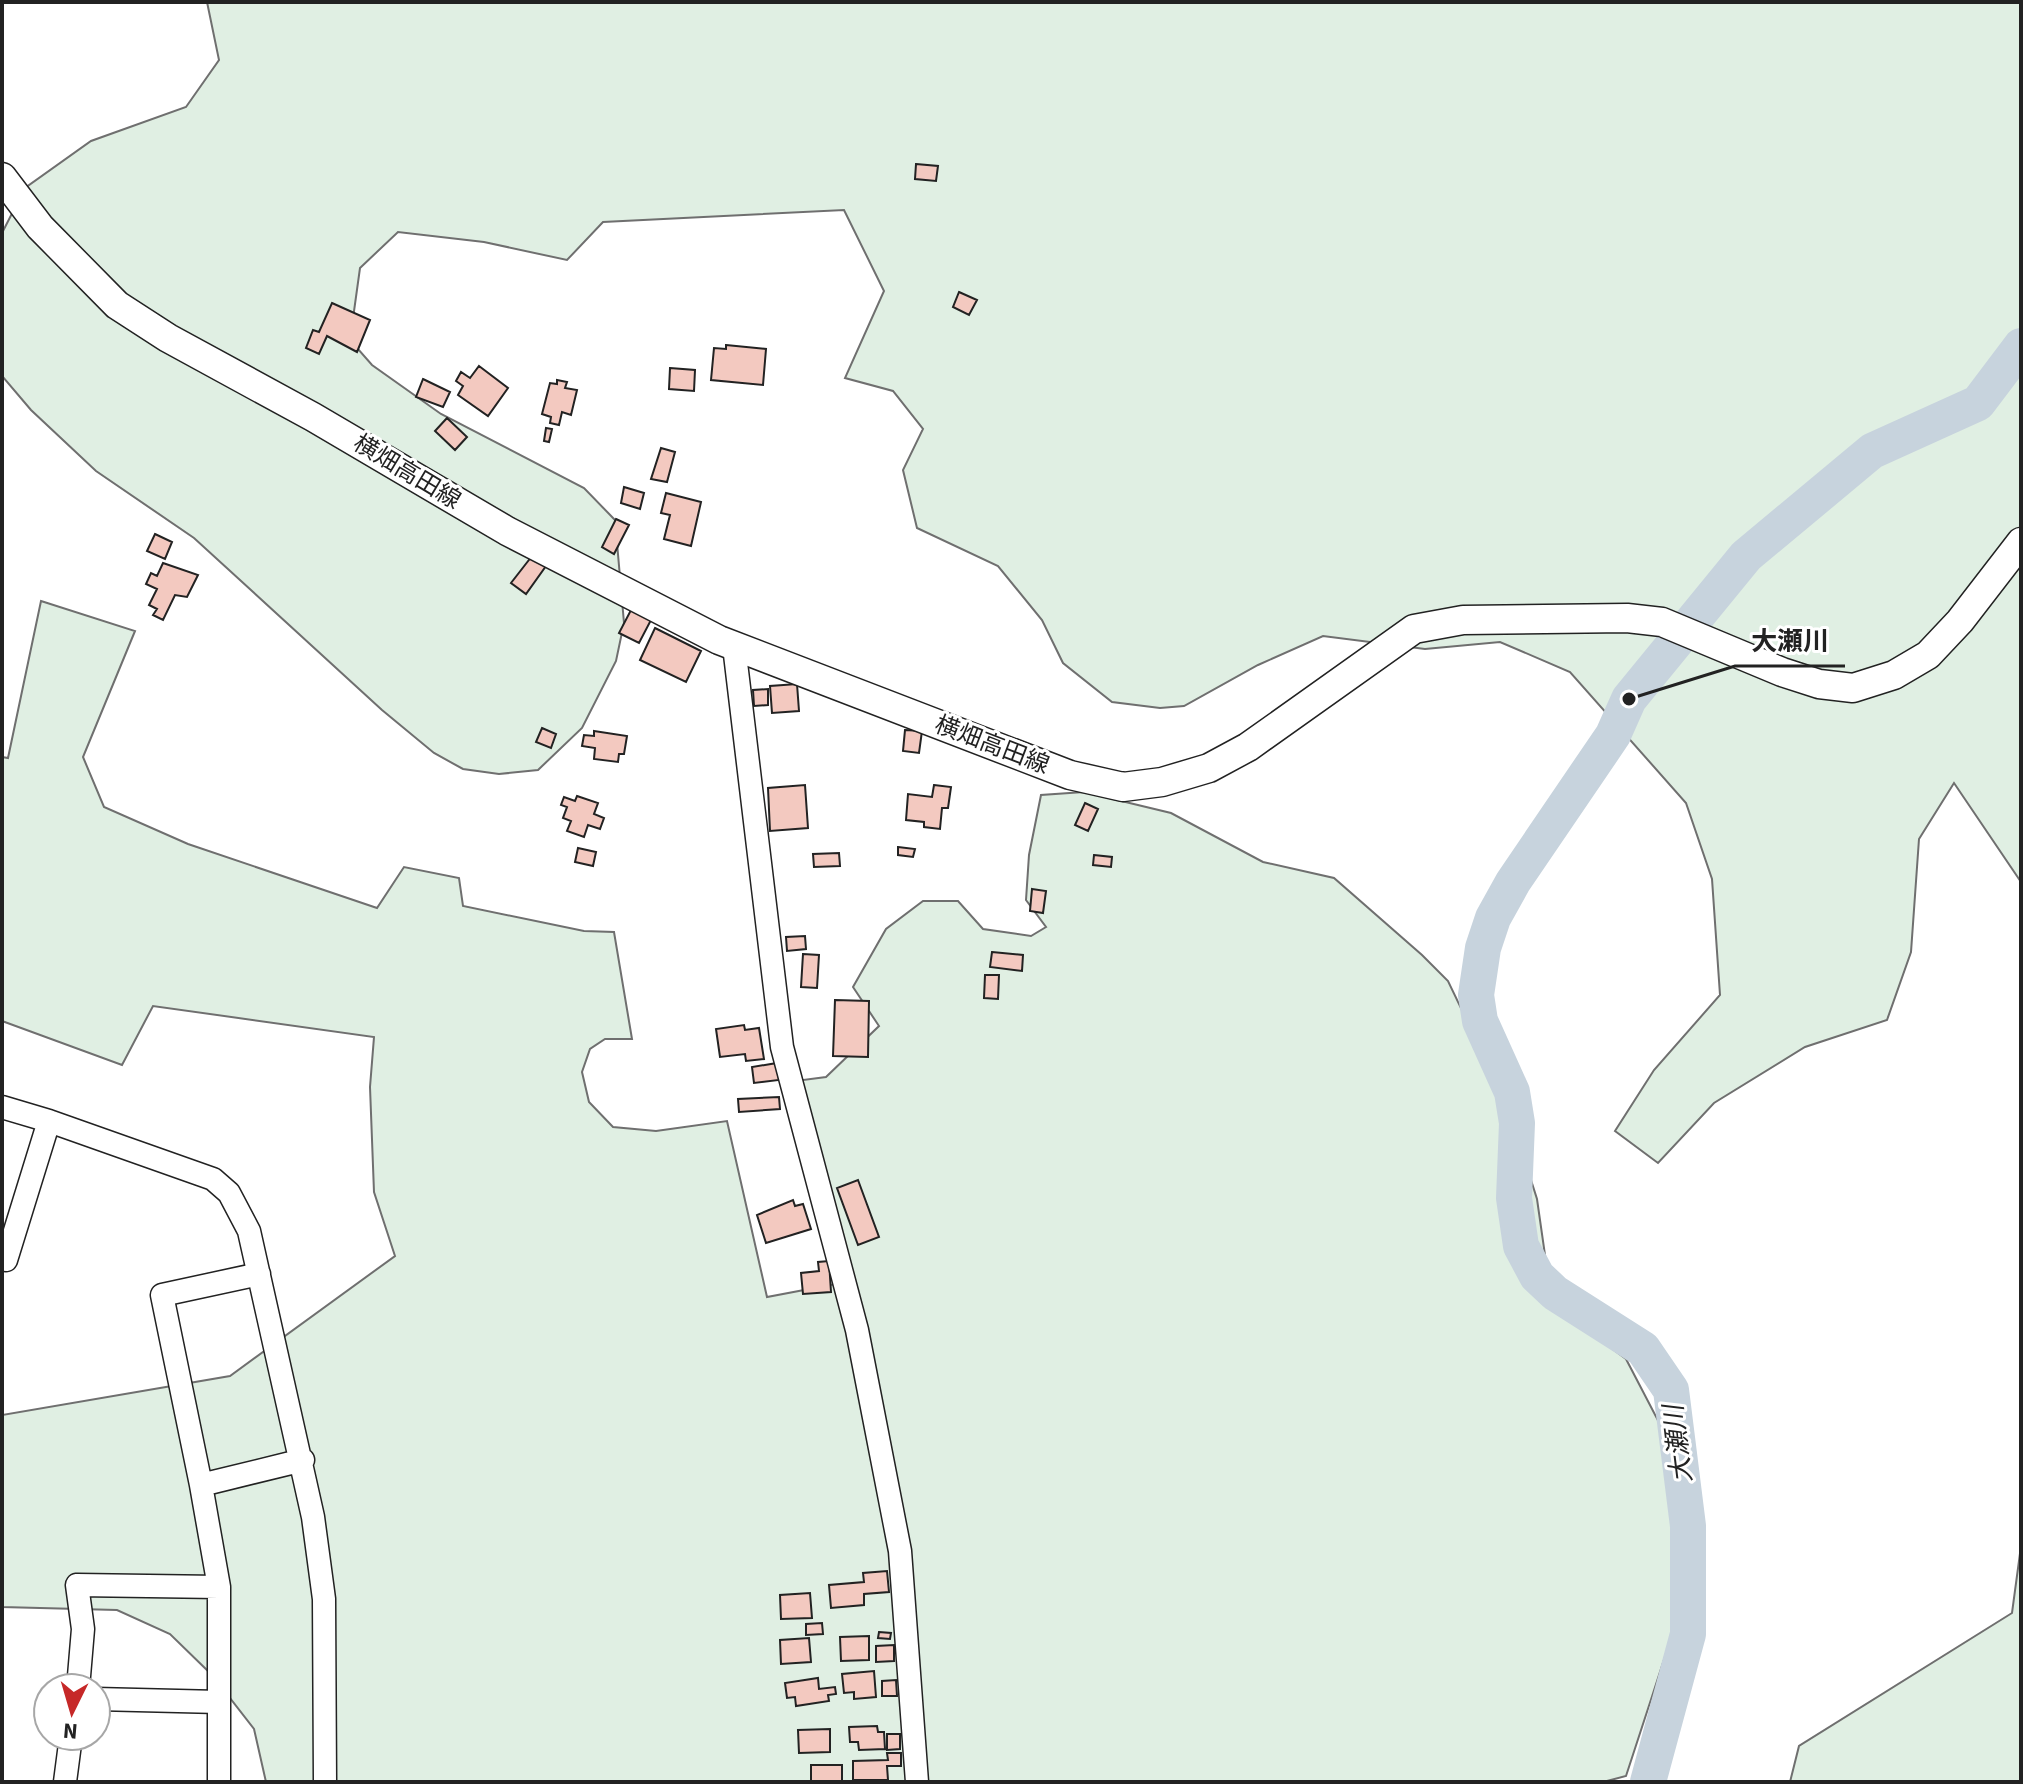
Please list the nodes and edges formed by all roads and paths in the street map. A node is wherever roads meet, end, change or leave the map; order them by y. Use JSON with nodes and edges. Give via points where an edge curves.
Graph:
{"nodes":[{"id":1,"x":2,"y":177,"type":"edge"},
{"id":2,"x":2021,"y":542,"type":"edge"},
{"id":3,"x":734,"y":646,"type":"junction"},
{"id":4,"x":2,"y":1107,"type":"edge"},
{"id":5,"x":49,"y":1121,"type":"junction"},
{"id":6,"x":2,"y":1258,"type":"edge"},
{"id":7,"x":259,"y":1274,"type":"junction"},
{"id":8,"x":303,"y":1460,"type":"junction"},
{"id":9,"x":201,"y":1485,"type":"junction"},
{"id":10,"x":219,"y":1587,"type":"junction"},
{"id":11,"x":79,"y":1672,"type":"edge"},
{"id":12,"x":112,"y":1699,"type":"edge"},
{"id":13,"x":219,"y":1702,"type":"junction"},
{"id":14,"x":69,"y":1752,"type":"edge"},
{"id":15,"x":65,"y":1782,"type":"edge"},
{"id":16,"x":219,"y":1782,"type":"edge"},
{"id":17,"x":325,"y":1782,"type":"edge"},
{"id":18,"x":917,"y":1782,"type":"edge"}],
"edges":[{"from":1,"to":3,"type":"main road","name":"横畑高田線","via":[[74,265],[117,305],[168,338],[507,531]]},
{"from":2,"to":3,"type":"main road","name":"横畑高田線","via":[[1928,655],[1894,675],[1853,688],[1782,672],[1662,622],[1463,620],[1414,629],[1248,747],[1209,768],[1123,787],[1070,775]]},
{"from":3,"to":18,"type":"street","via":[[782,1047],[857,1330],[900,1551]]},
{"from":4,"to":5,"type":"street"},
{"from":5,"to":6,"type":"street","via":[[6,1260]]},
{"from":5,"to":7,"type":"street","via":[[213,1179],[229,1193],[249,1231]]},
{"from":7,"to":8,"type":"street"},
{"from":7,"to":9,"type":"street","via":[[162,1295]]},
{"from":8,"to":9,"type":"street"},
{"from":8,"to":17,"type":"street","via":[[324,1599]]},
{"from":9,"to":10,"type":"street"},
{"from":10,"to":11,"type":"street","via":[[77,1585],[83,1629]]},
{"from":10,"to":13,"type":"street"},
{"from":12,"to":13,"type":"street"},
{"from":13,"to":16,"type":"street"},
{"from":14,"to":15,"type":"street"}]}
